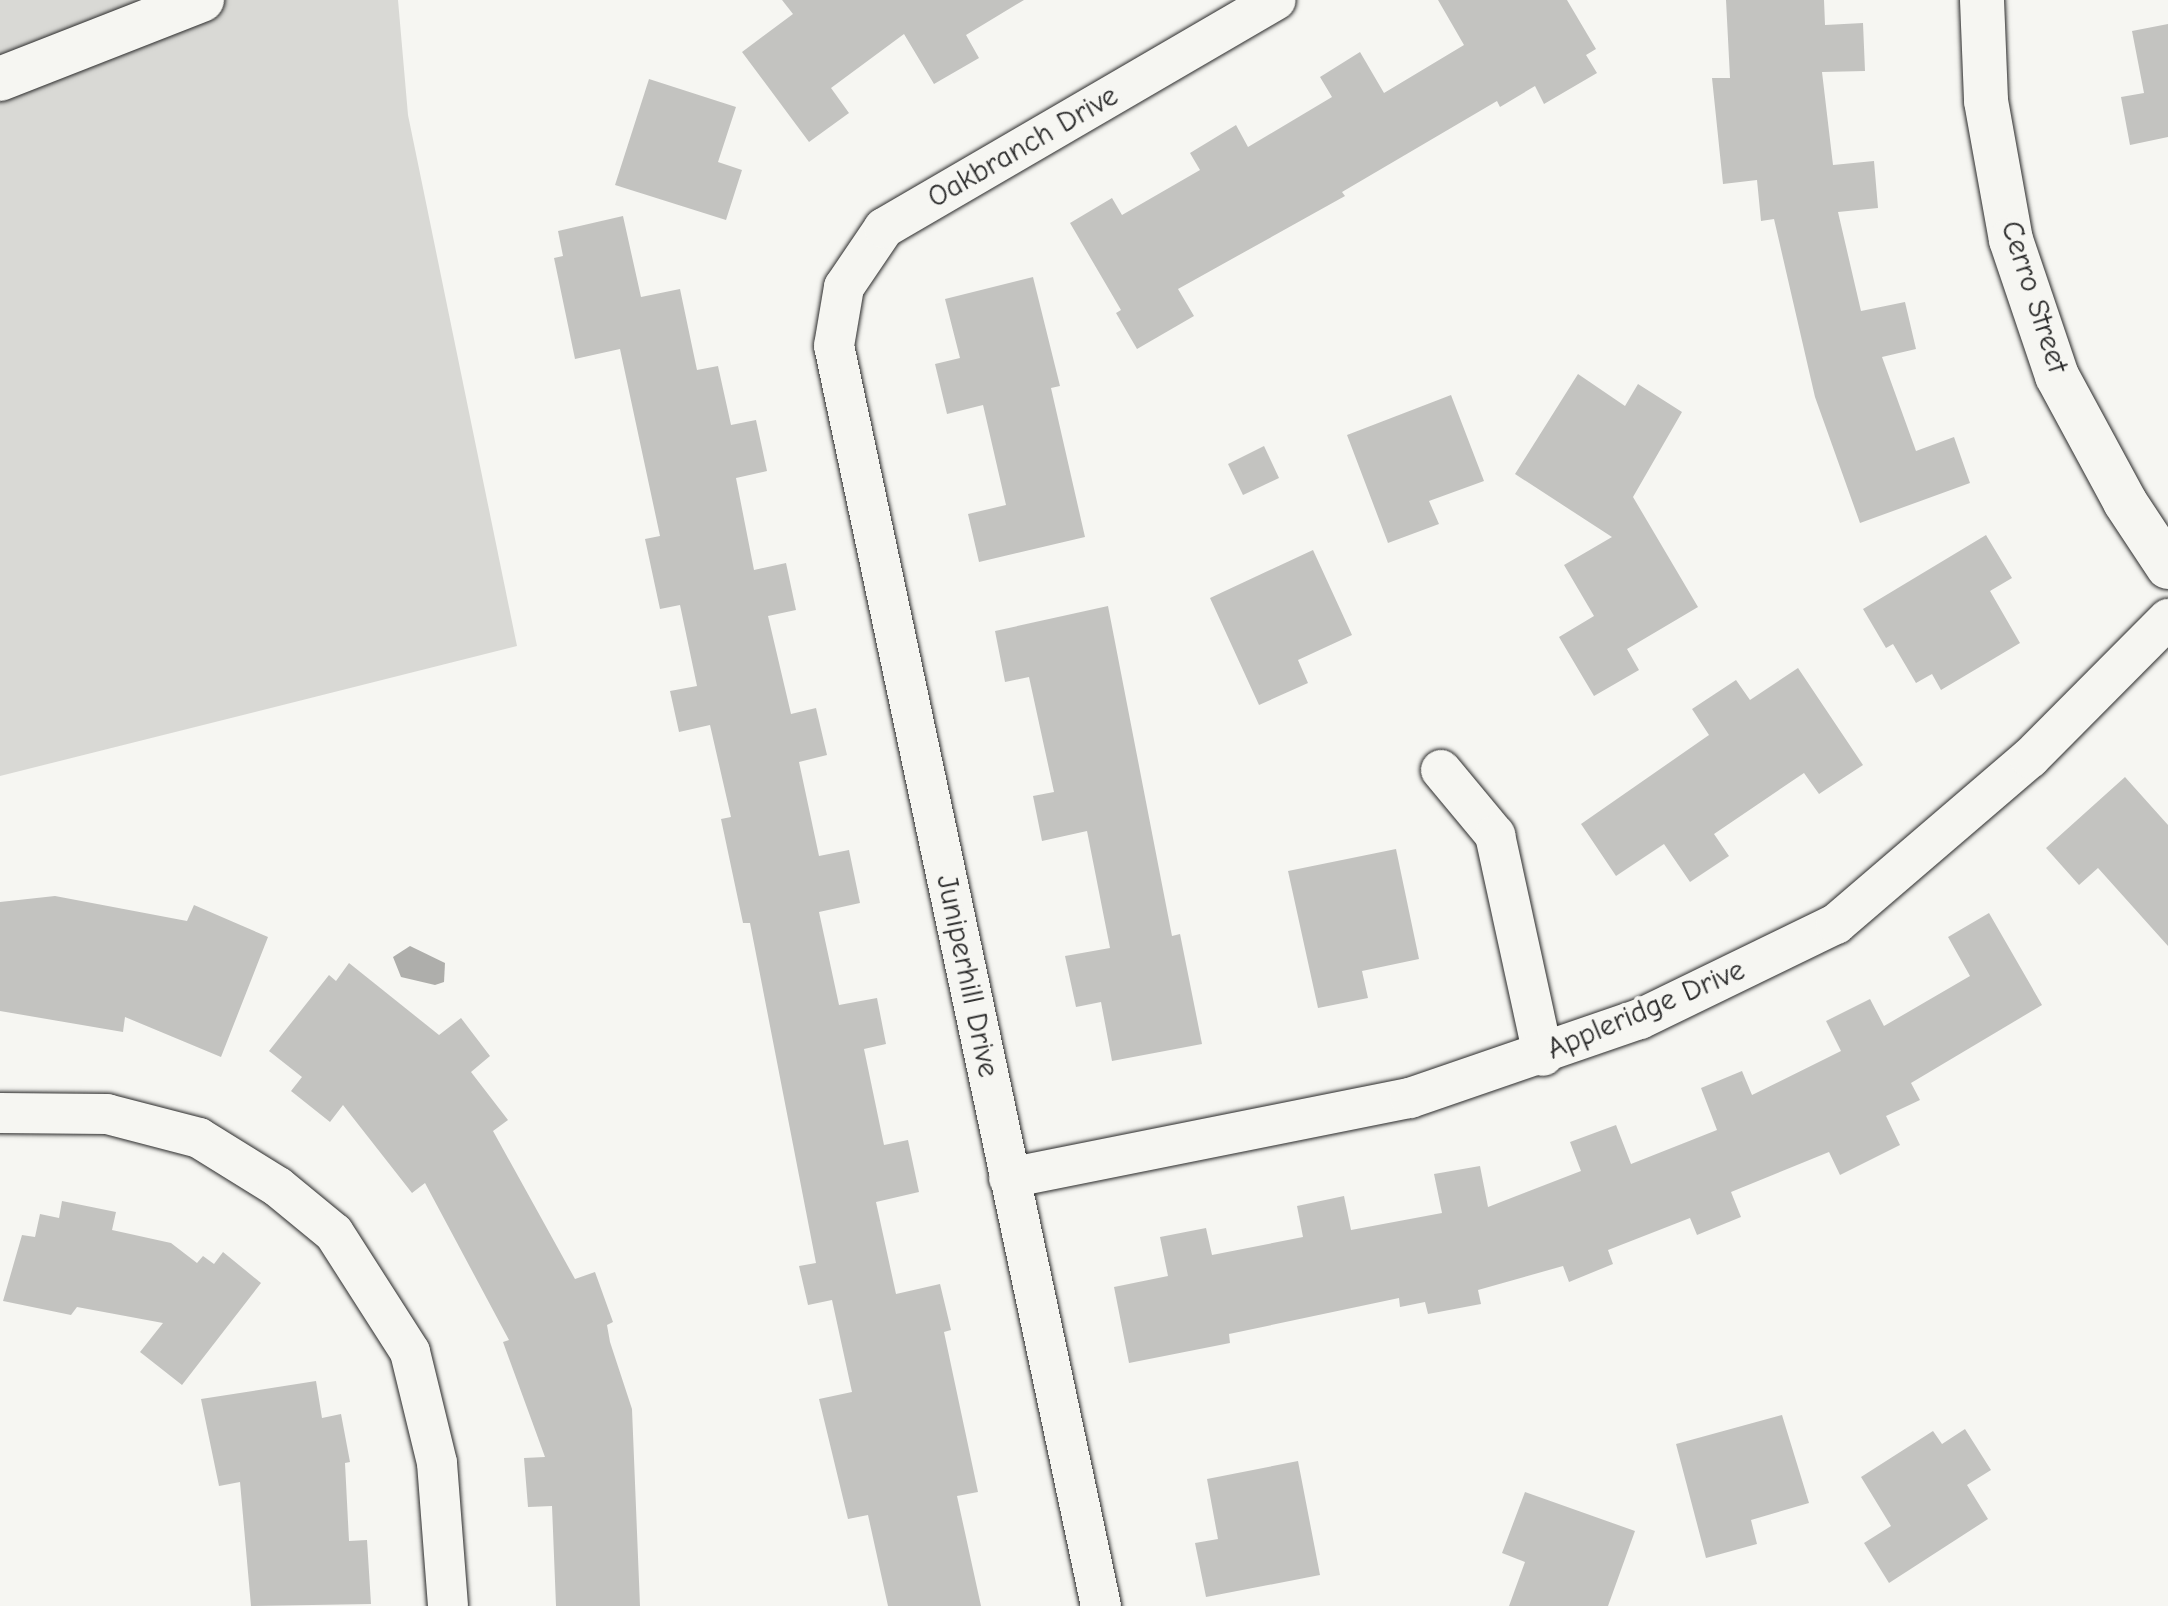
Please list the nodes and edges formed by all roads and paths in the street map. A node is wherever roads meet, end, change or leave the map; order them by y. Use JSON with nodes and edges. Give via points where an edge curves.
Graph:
{"nodes":[{"id":1,"x":202,"y":0,"type":"edge"},
{"id":2,"x":1275,"y":0,"type":"edge"},
{"id":3,"x":1982,"y":0,"type":"edge"},
{"id":4,"x":0,"y":79,"type":"edge"},
{"id":5,"x":834,"y":346,"type":"joint"},
{"id":6,"x":2168,"y":567,"type":"edge"},
{"id":7,"x":2168,"y":619,"type":"edge"},
{"id":8,"x":1441,"y":770,"type":"dead end"},
{"id":9,"x":1543,"y":1056,"type":"junction"},
{"id":10,"x":0,"y":1113,"type":"edge"},
{"id":11,"x":1009,"y":1178,"type":"junction"},
{"id":12,"x":448,"y":1606,"type":"edge"},
{"id":13,"x":1101,"y":1606,"type":"edge"}],
"edges":[{"from":1,"to":4,"type":"street"},
{"from":2,"to":5,"type":"street","name":"Oakbranch Drive","via":[[884,228],[844,287]]},
{"from":3,"to":6,"type":"street","name":"Cerro Street","via":[[1986,101],[2011,240],[2057,376],[2125,502]]},
{"from":5,"to":11,"type":"street","name":"Juniperhill Drive"},
{"from":7,"to":9,"type":"street","name":"Appleridge Drive","via":[[2030,758],[1836,924],[1640,1019]]},
{"from":8,"to":9,"type":"street","via":[[1495,835]]},
{"from":9,"to":11,"type":"street","name":"Appleridge Drive","via":[[1410,1098]]},
{"from":10,"to":12,"type":"street","via":[[107,1114],[199,1138],[278,1187],[334,1233],[410,1352],[437,1463]]},
{"from":11,"to":13,"type":"street","name":"Juniperhill Drive"}]}
